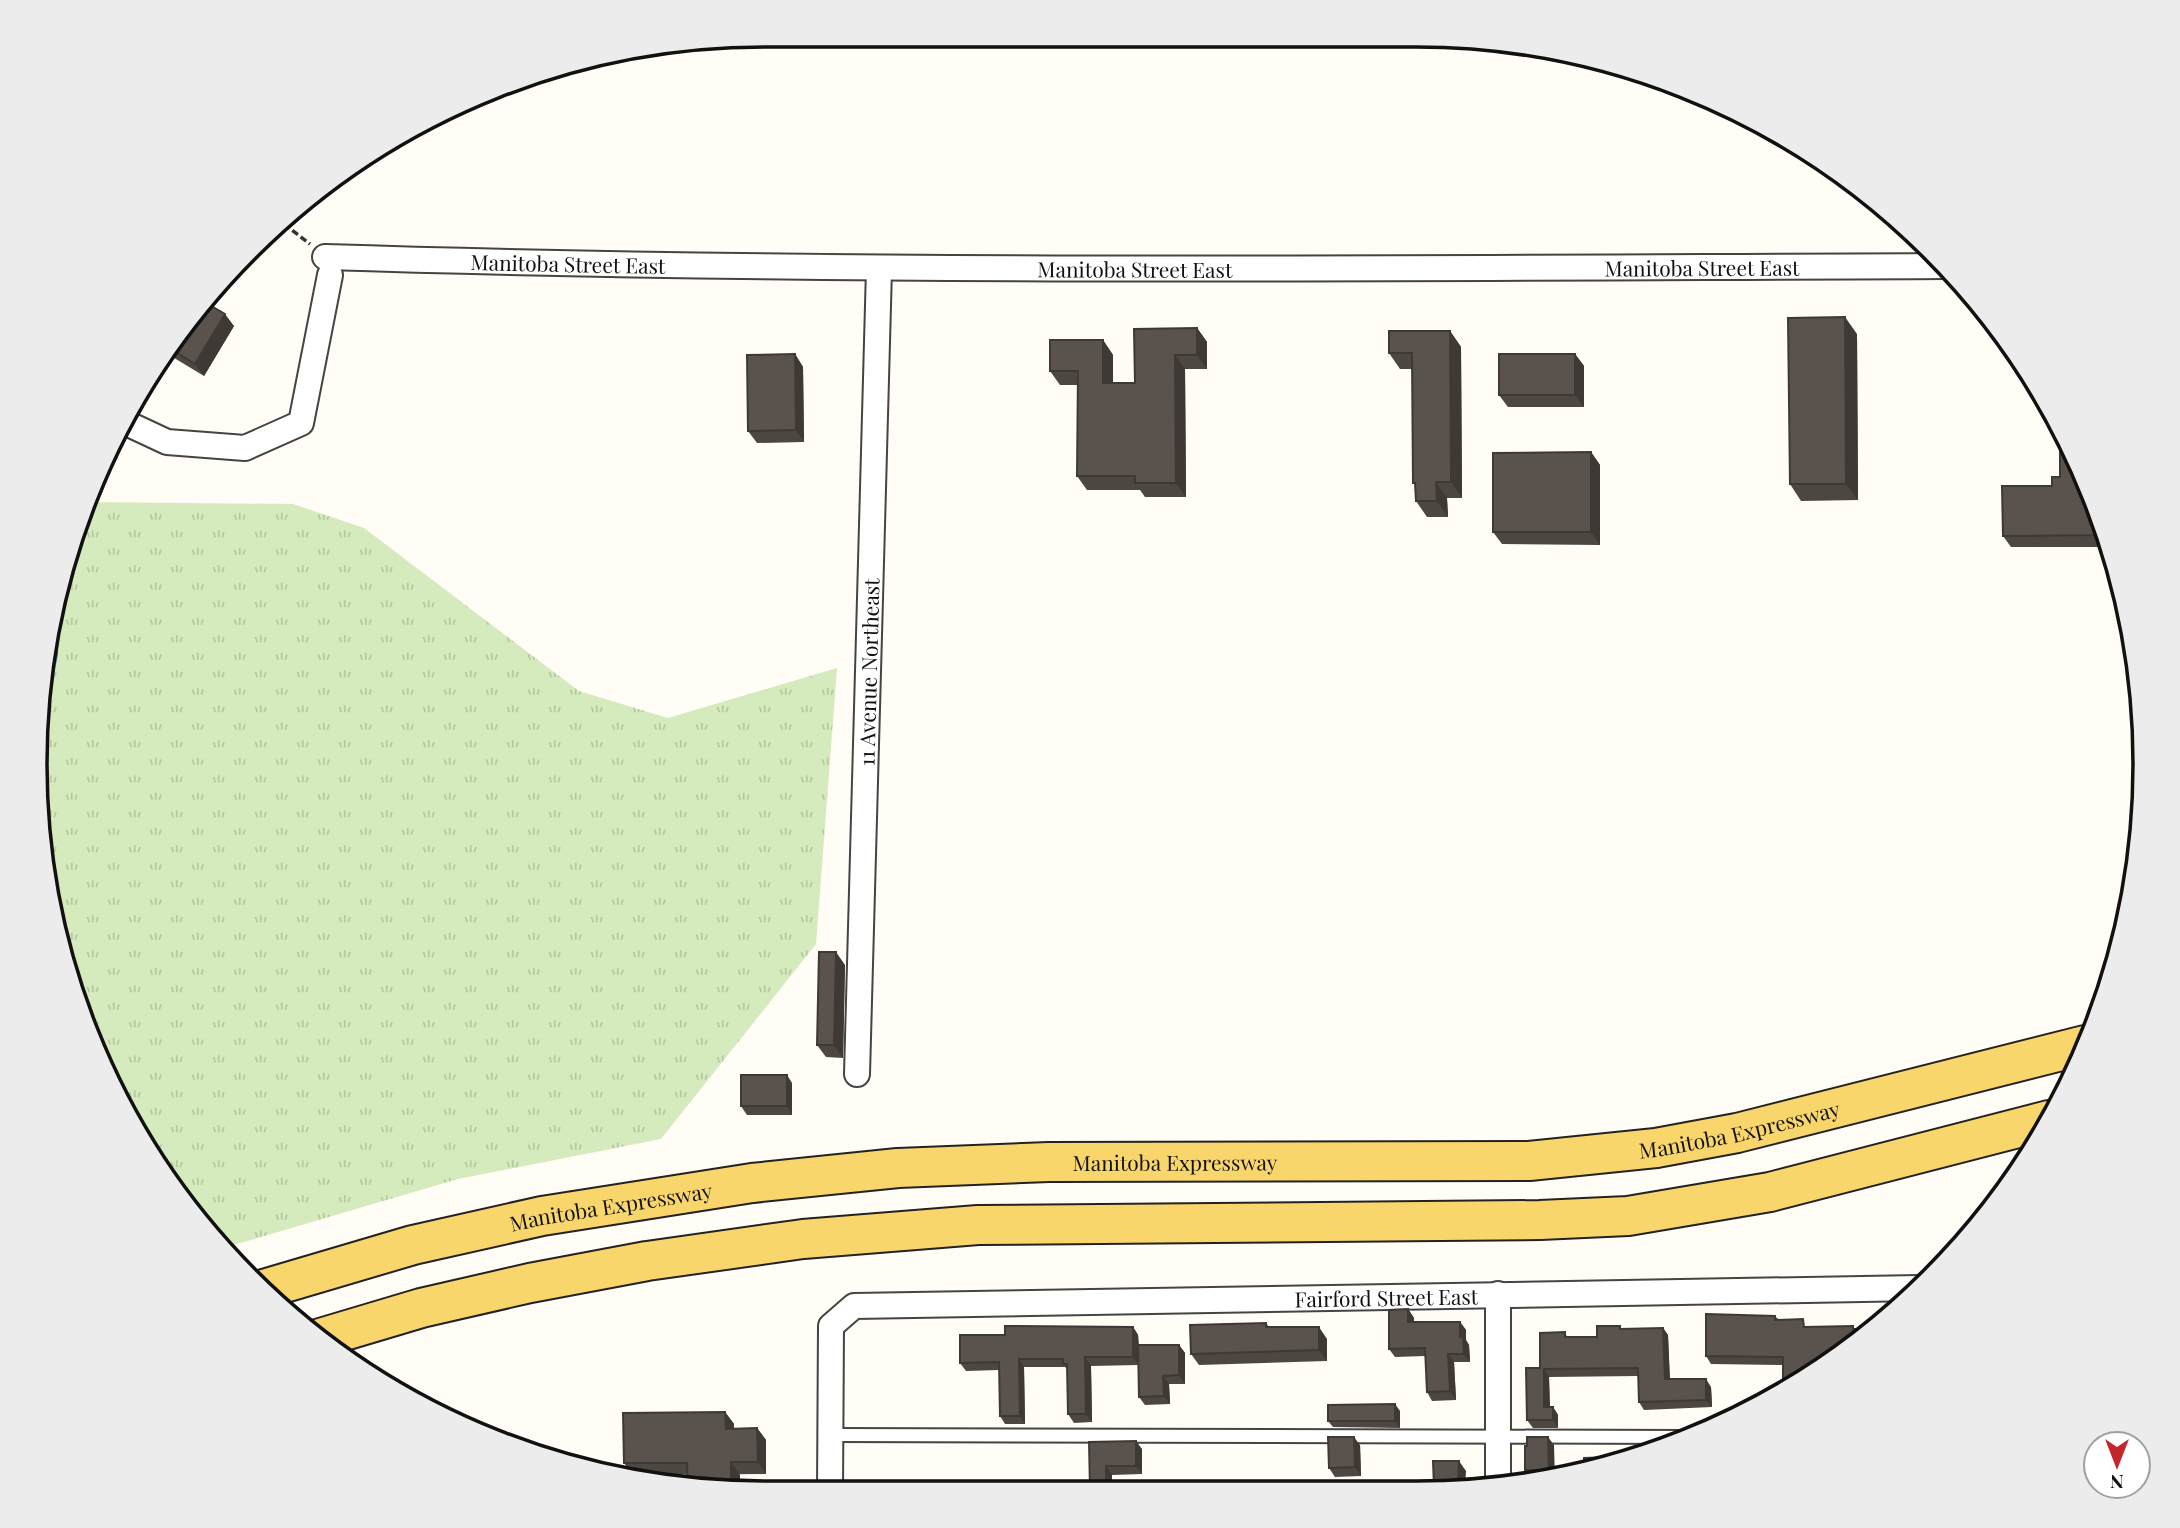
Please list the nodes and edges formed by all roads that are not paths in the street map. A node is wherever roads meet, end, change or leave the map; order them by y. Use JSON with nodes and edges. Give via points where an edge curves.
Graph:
{"nodes":[{"id":1,"x":1932,"y":266,"type":"edge"},
{"id":2,"x":879,"y":269,"type":"junction"},
{"id":3,"x":132,"y":426,"type":"edge"},
{"id":4,"x":2074,"y":1048,"type":"edge"},
{"id":5,"x":857,"y":1074,"type":"dead end"},
{"id":6,"x":2036,"y":1123,"type":"edge"},
{"id":7,"x":273,"y":1286,"type":"edge"},
{"id":8,"x":1905,"y":1288,"type":"edge"},
{"id":9,"x":1498,"y":1294,"type":"junction"},
{"id":10,"x":331,"y":1335,"type":"edge"},
{"id":11,"x":831,"y":1435,"type":"junction"},
{"id":12,"x":1661,"y":1437,"type":"edge"},
{"id":13,"x":1497,"y":1438,"type":"junction"},
{"id":14,"x":1498,"y":1476,"type":"edge"},
{"id":15,"x":830,"y":1481,"type":"edge"}],
"edges":[{"from":1,"to":2,"type":"street","name":"Manitoba Street East"},
{"from":2,"to":3,"type":"street","name":"Manitoba Street East","via":[[528,263],[327,266],[301,423],[245,448],[167,442]]},
{"from":2,"to":5,"type":"street","name":"11 Avenue Northeast"},
{"from":4,"to":7,"type":"main road","name":"Manitoba Expressway","via":[[1737,1133],[1600,1156],[1529,1161],[1049,1162],[885,1170],[752,1183],[542,1216],[413,1245]]},
{"from":6,"to":10,"type":"main road","via":[[1770,1192],[1628,1216],[978,1224],[803,1239],[530,1283]]},
{"from":8,"to":9,"type":"street","name":"Fairford Street East"},
{"from":9,"to":11,"type":"street","name":"Fairford Street East","via":[[854,1306],[831,1326]]},
{"from":9,"to":13,"type":"street"},
{"from":11,"to":13,"type":"lane"},
{"from":11,"to":15,"type":"street"},
{"from":12,"to":13,"type":"lane"},
{"from":13,"to":14,"type":"street"}]}
